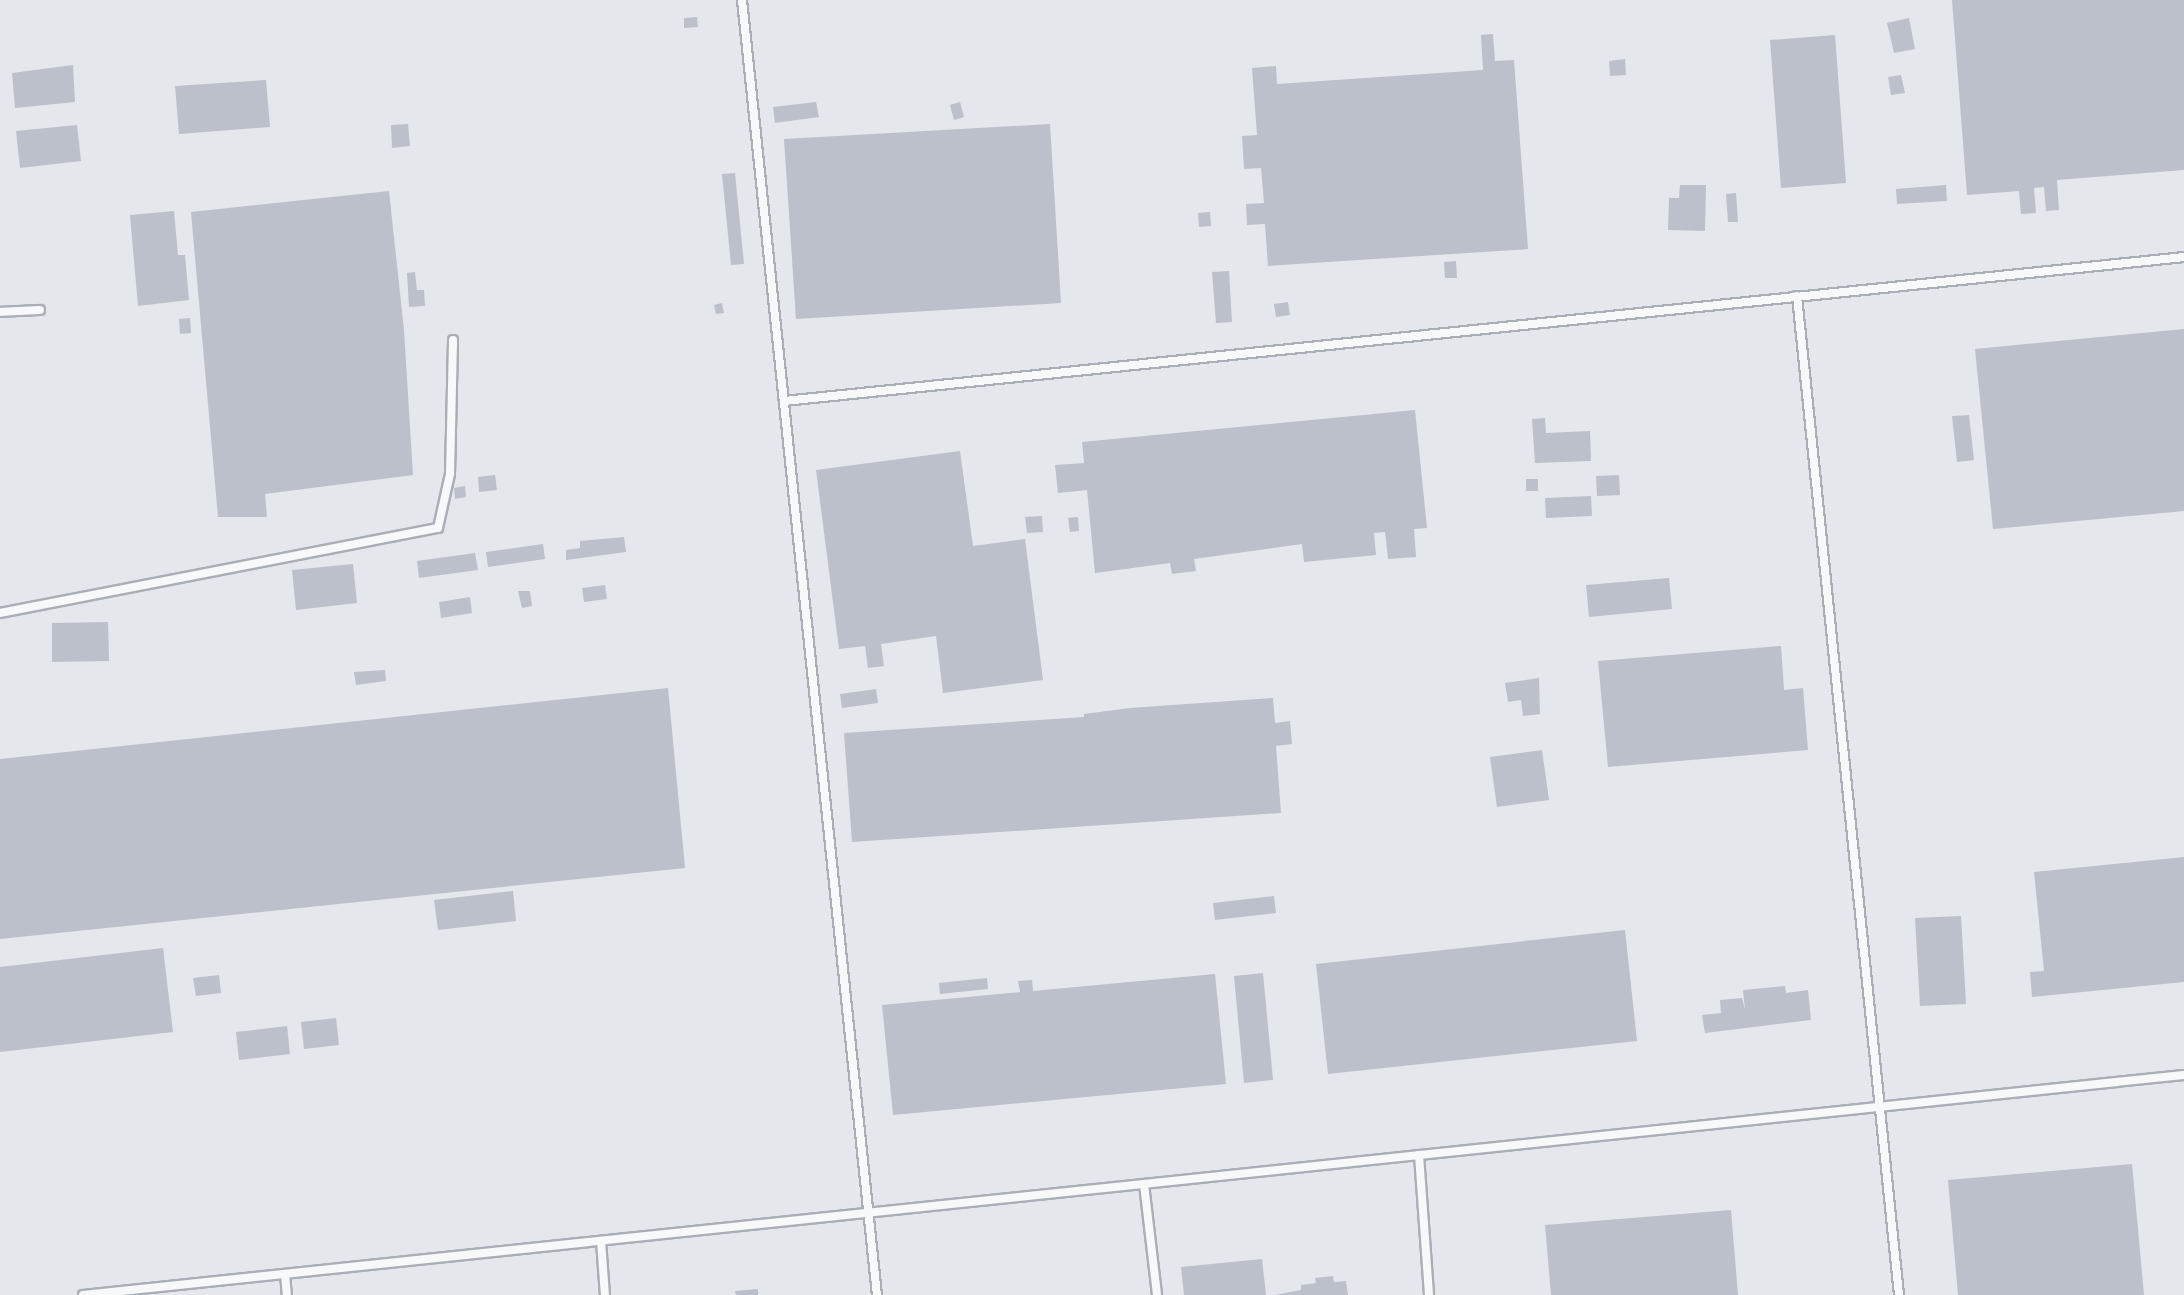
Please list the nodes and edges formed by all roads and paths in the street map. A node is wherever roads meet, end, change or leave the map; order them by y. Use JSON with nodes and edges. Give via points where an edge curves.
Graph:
{"nodes":[{"id":1,"x":742,"y":0,"type":"edge"},
{"id":2,"x":2184,"y":257,"type":"edge"},
{"id":3,"x":1797,"y":296,"type":"junction"},
{"id":4,"x":40,"y":310,"type":"dead end"},
{"id":5,"x":0,"y":312,"type":"edge"},
{"id":6,"x":453,"y":340,"type":"dead end"},
{"id":7,"x":784,"y":401,"type":"junction"},
{"id":8,"x":0,"y":613,"type":"edge"},
{"id":9,"x":2184,"y":1075,"type":"edge"},
{"id":10,"x":1880,"y":1107,"type":"junction"},
{"id":11,"x":1419,"y":1155,"type":"junction"},
{"id":12,"x":1144,"y":1184,"type":"junction"},
{"id":13,"x":869,"y":1213,"type":"junction"},
{"id":14,"x":601,"y":1241,"type":"junction"},
{"id":15,"x":285,"y":1274,"type":"junction"},
{"id":16,"x":83,"y":1295,"type":"edge"},
{"id":17,"x":287,"y":1295,"type":"edge"},
{"id":18,"x":605,"y":1295,"type":"edge"},
{"id":19,"x":877,"y":1295,"type":"edge"},
{"id":20,"x":1157,"y":1295,"type":"edge"},
{"id":21,"x":1429,"y":1295,"type":"edge"},
{"id":22,"x":1899,"y":1295,"type":"edge"}],
"edges":[{"from":1,"to":7,"type":"lane"},
{"from":2,"to":3,"type":"lane"},
{"from":3,"to":7,"type":"lane"},
{"from":3,"to":10,"type":"lane"},
{"from":4,"to":5,"type":"lane"},
{"from":6,"to":8,"type":"lane","via":[[450,474],[438,528]]},
{"from":7,"to":13,"type":"lane"},
{"from":9,"to":10,"type":"lane"},
{"from":10,"to":11,"type":"lane"},
{"from":10,"to":22,"type":"lane"},
{"from":11,"to":12,"type":"lane"},
{"from":11,"to":21,"type":"lane"},
{"from":12,"to":13,"type":"lane"},
{"from":12,"to":20,"type":"lane"},
{"from":13,"to":14,"type":"lane"},
{"from":13,"to":19,"type":"lane"},
{"from":14,"to":15,"type":"lane"},
{"from":14,"to":18,"type":"lane"},
{"from":15,"to":16,"type":"lane"},
{"from":15,"to":17,"type":"lane"}]}
